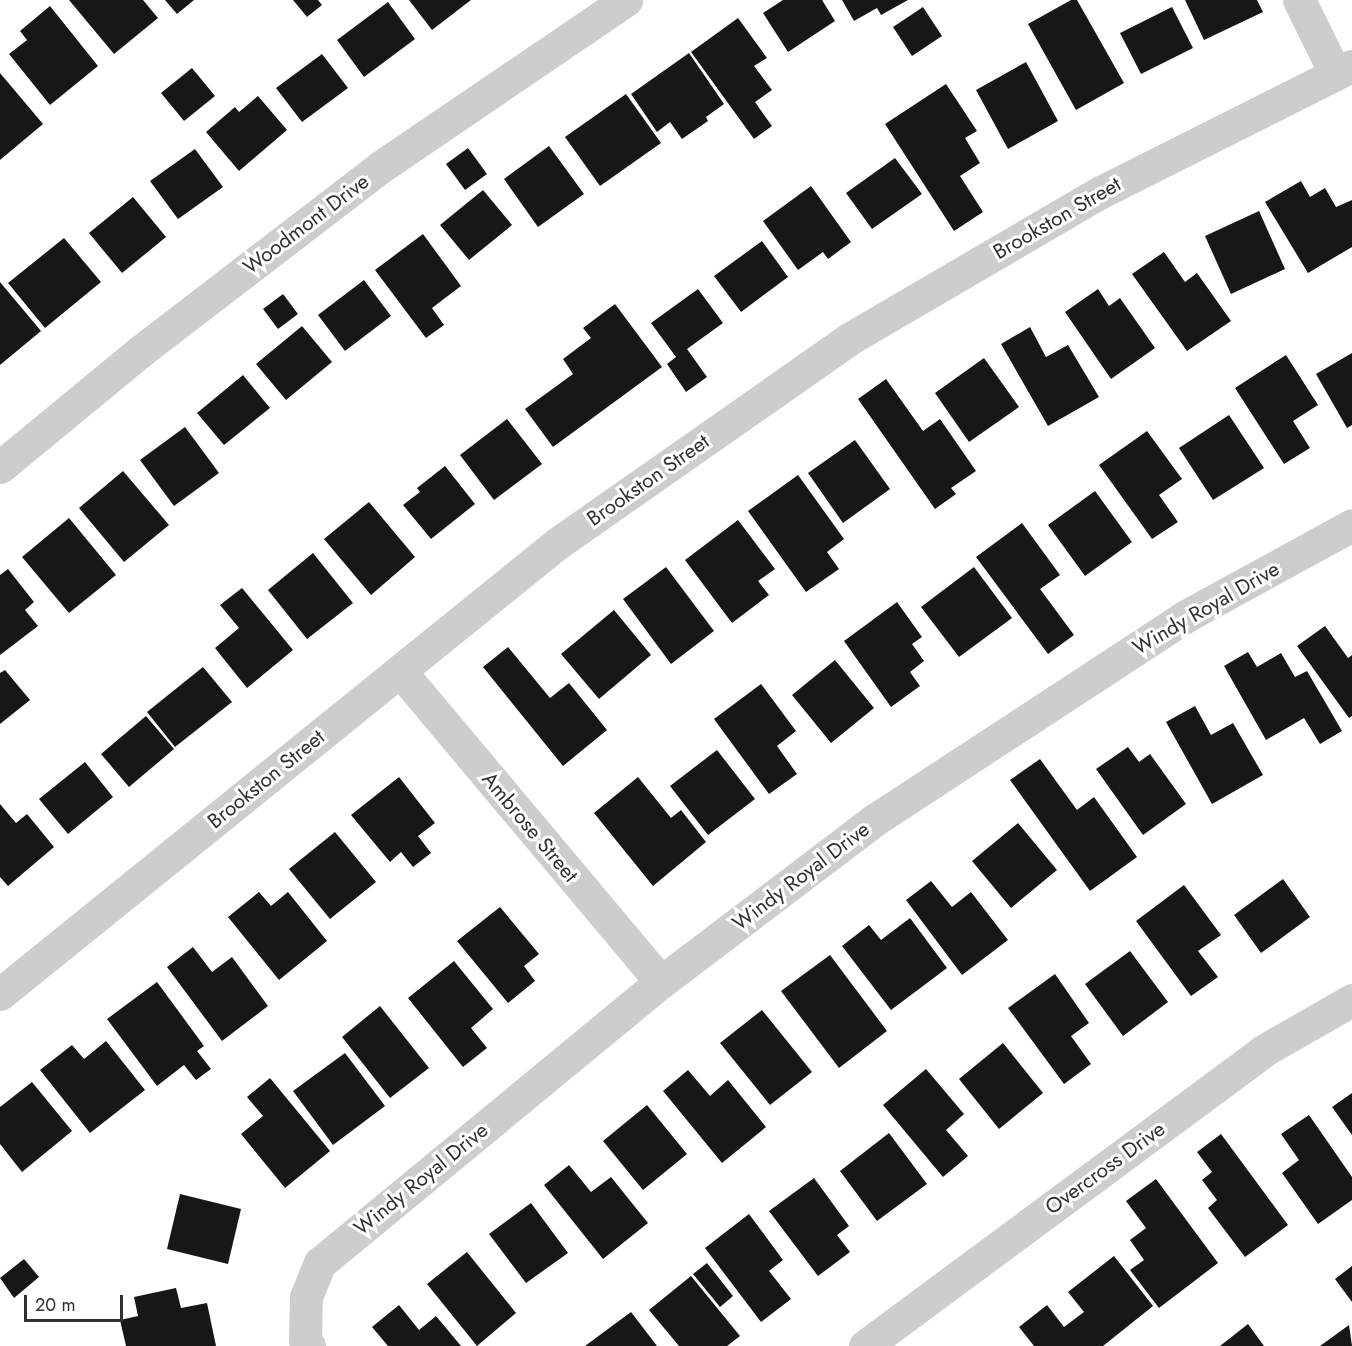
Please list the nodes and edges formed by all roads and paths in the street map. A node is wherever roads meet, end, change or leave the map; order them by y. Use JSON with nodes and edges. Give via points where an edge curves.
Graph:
{"nodes":[{"id":1,"x":626,"y":0,"type":"edge"},
{"id":2,"x":1299,"y":0,"type":"edge"},
{"id":3,"x":1343,"y":69,"type":"edge"},
{"id":4,"x":0,"y":467,"type":"edge"},
{"id":5,"x":1352,"y":525,"type":"edge"},
{"id":6,"x":400,"y":671,"type":"junction"},
{"id":7,"x":661,"y":982,"type":"junction"},
{"id":8,"x":2,"y":987,"type":"edge"},
{"id":9,"x":1352,"y":1000,"type":"edge"},
{"id":10,"x":309,"y":1346,"type":"edge"},
{"id":11,"x":865,"y":1346,"type":"edge"}],
"edges":[{"from":1,"to":4,"type":"street","name":"Woodmont Drive","via":[[379,168],[142,350]]},
{"from":2,"to":3,"type":"street"},
{"from":3,"to":6,"type":"street","name":"Brookston Street","via":[[1099,193],[849,339],[558,543]]},
{"from":5,"to":7,"type":"street","name":"Windy Royal Drive","via":[[1186,616],[876,819]]},
{"from":6,"to":7,"type":"street","name":"Ambrose Street"},
{"from":6,"to":8,"type":"street","name":"Brookston Street"},
{"from":7,"to":10,"type":"street","name":"Windy Royal Drive","via":[[320,1263],[306,1297],[305,1340]]},
{"from":9,"to":11,"type":"street","name":"Overcross Drive","via":[[1263,1051]]}]}
